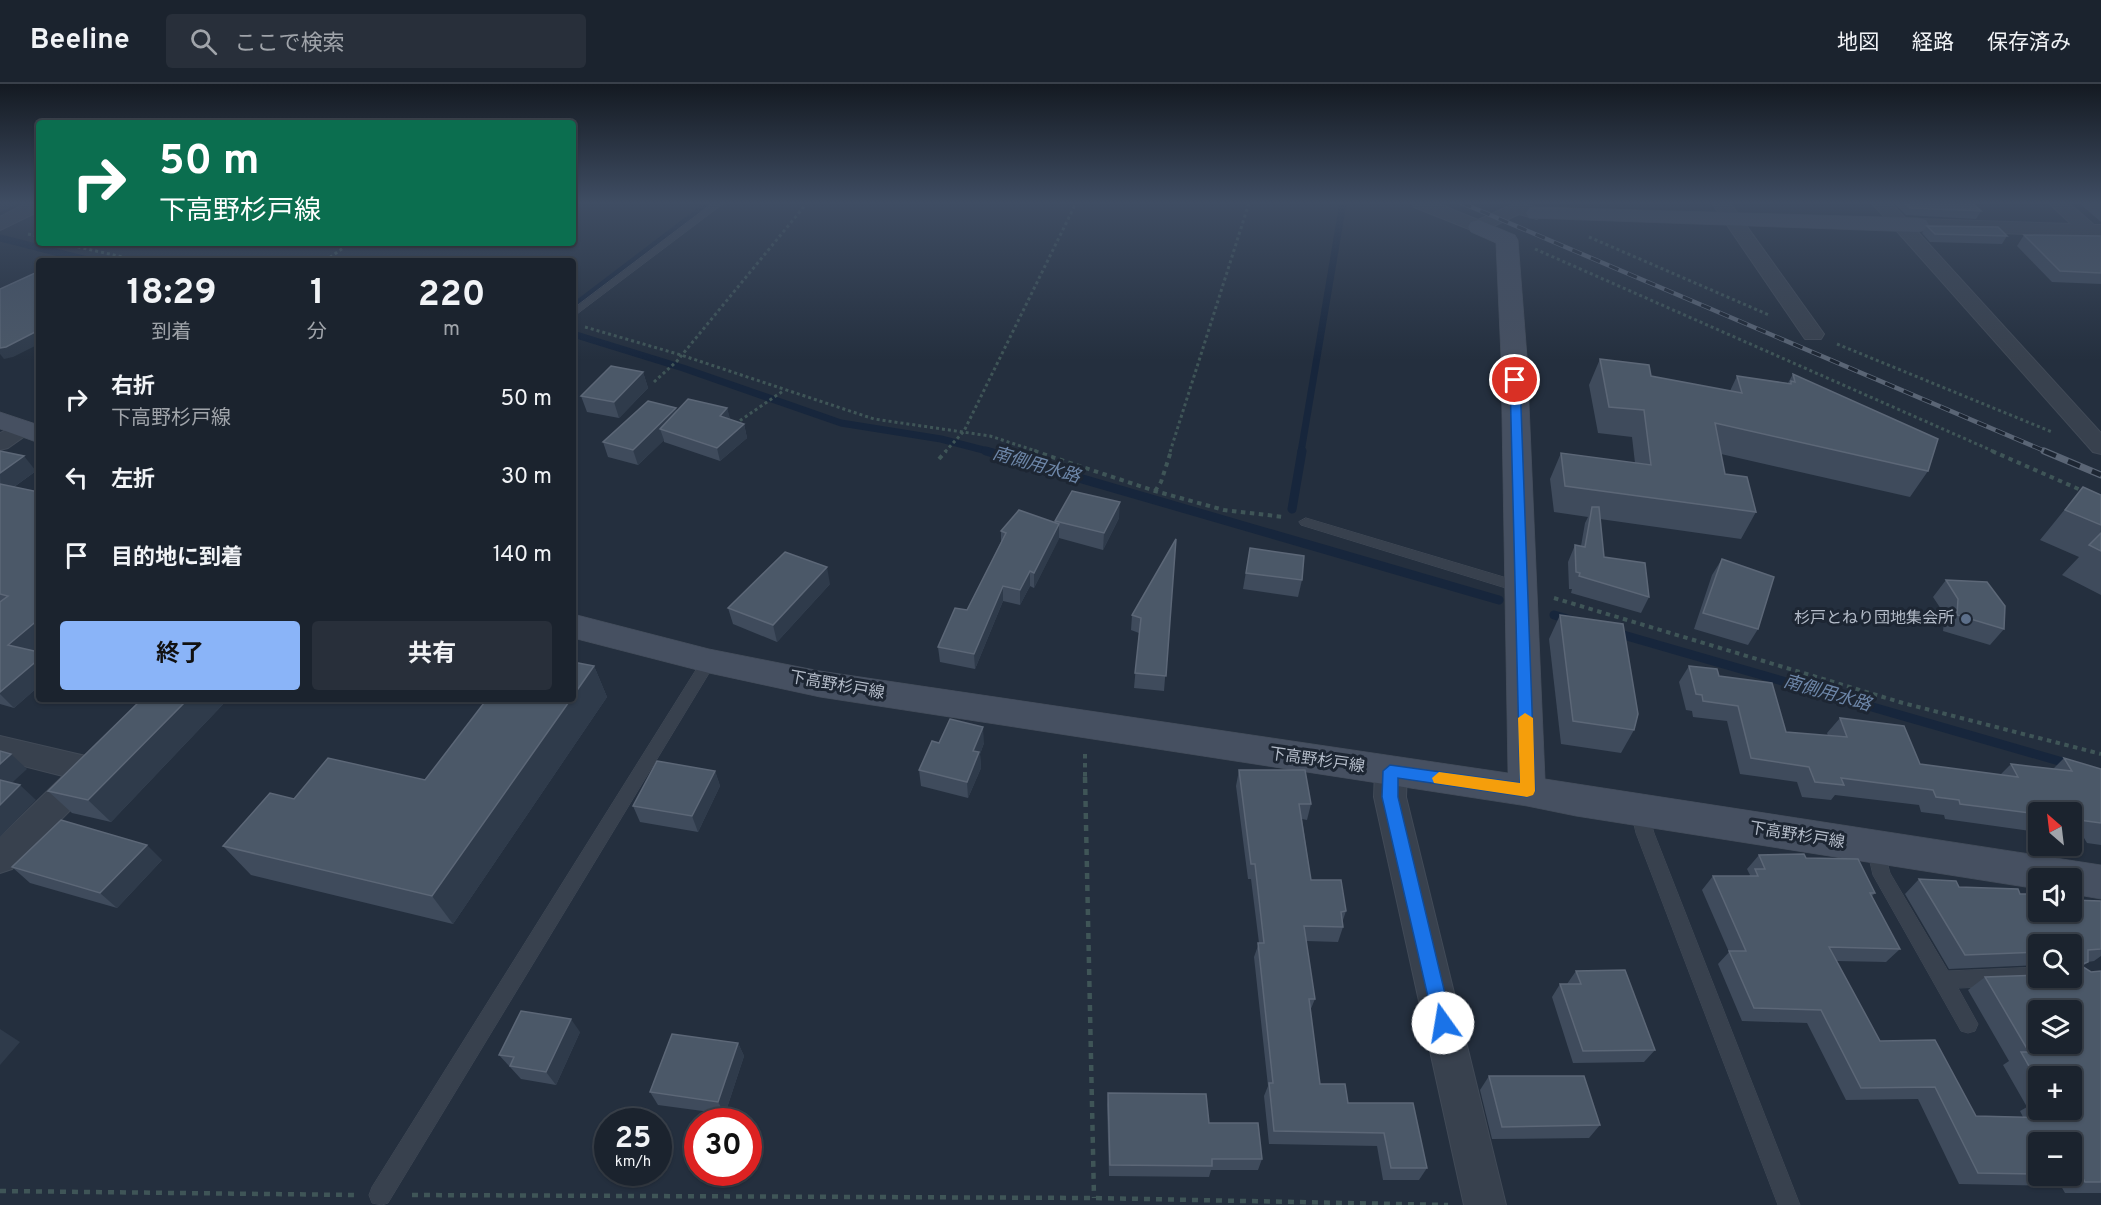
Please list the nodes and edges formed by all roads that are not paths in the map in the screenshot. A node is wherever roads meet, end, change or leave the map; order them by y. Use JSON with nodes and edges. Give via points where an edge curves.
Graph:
{"nodes":[{"id":1,"x":650,"y":255,"type":"edge"},
{"id":2,"x":1508,"y":255,"type":"edge"},
{"id":3,"x":1758,"y":255,"type":"edge"},
{"id":4,"x":1935,"y":255,"type":"edge"},
{"id":5,"x":576,"y":312,"type":"edge"},
{"id":6,"x":1813,"y":334,"type":"dead end"},
{"id":7,"x":2101,"y":447,"type":"edge"},
{"id":8,"x":1306,"y":522,"type":"road end"},
{"id":9,"x":1522,"y":588,"type":"junction"},
{"id":10,"x":576,"y":627,"type":"edge"},
{"id":11,"x":709,"y":661,"type":"junction"},
{"id":12,"x":115,"y":746,"type":"edge"},
{"id":13,"x":0,"y":748,"type":"edge"},
{"id":14,"x":90,"y":770,"type":"junction"},
{"id":15,"x":1390,"y":771,"type":"junction"},
{"id":16,"x":1527,"y":791,"type":"junction"},
{"id":17,"x":1640,"y":811,"type":"junction"},
{"id":18,"x":1875,"y":849,"type":"junction"},
{"id":19,"x":0,"y":859,"type":"edge"},
{"id":20,"x":2101,"y":882,"type":"edge"},
{"id":21,"x":2028,"y":977,"type":"edge"},
{"id":22,"x":1941,"y":981,"type":"junction"},
{"id":23,"x":1968,"y":1024,"type":"dead end"},
{"id":24,"x":380,"y":1195,"type":"road end"},
{"id":25,"x":1485,"y":1205,"type":"edge"},
{"id":26,"x":1789,"y":1205,"type":"edge"}],
"edges":[{"from":1,"to":5,"type":"lane"},
{"from":2,"to":9,"type":"street"},
{"from":3,"to":6,"type":"street"},
{"from":4,"to":7,"type":"street"},
{"from":8,"to":9,"type":"lane"},
{"from":9,"to":16,"type":"street"},
{"from":10,"to":11,"type":"street","name":"下高野杉戸線"},
{"from":11,"to":15,"type":"street","name":"下高野杉戸線","via":[[820,684]]},
{"from":11,"to":24,"type":"lane"},
{"from":12,"to":14,"type":"street"},
{"from":13,"to":14,"type":"street"},
{"from":14,"to":19,"type":"street"},
{"from":15,"to":16,"type":"street","name":"下高野杉戸線"},
{"from":15,"to":25,"type":"street","via":[[1390,797]]},
{"from":16,"to":17,"type":"street","name":"下高野杉戸線"},
{"from":17,"to":18,"type":"street","name":"下高野杉戸線"},
{"from":17,"to":26,"type":"lane"},
{"from":18,"to":20,"type":"street","name":"下高野杉戸線"},
{"from":18,"to":22,"type":"lane","via":[[1882,875]]},
{"from":21,"to":22,"type":"lane"},
{"from":22,"to":23,"type":"lane"}]}
